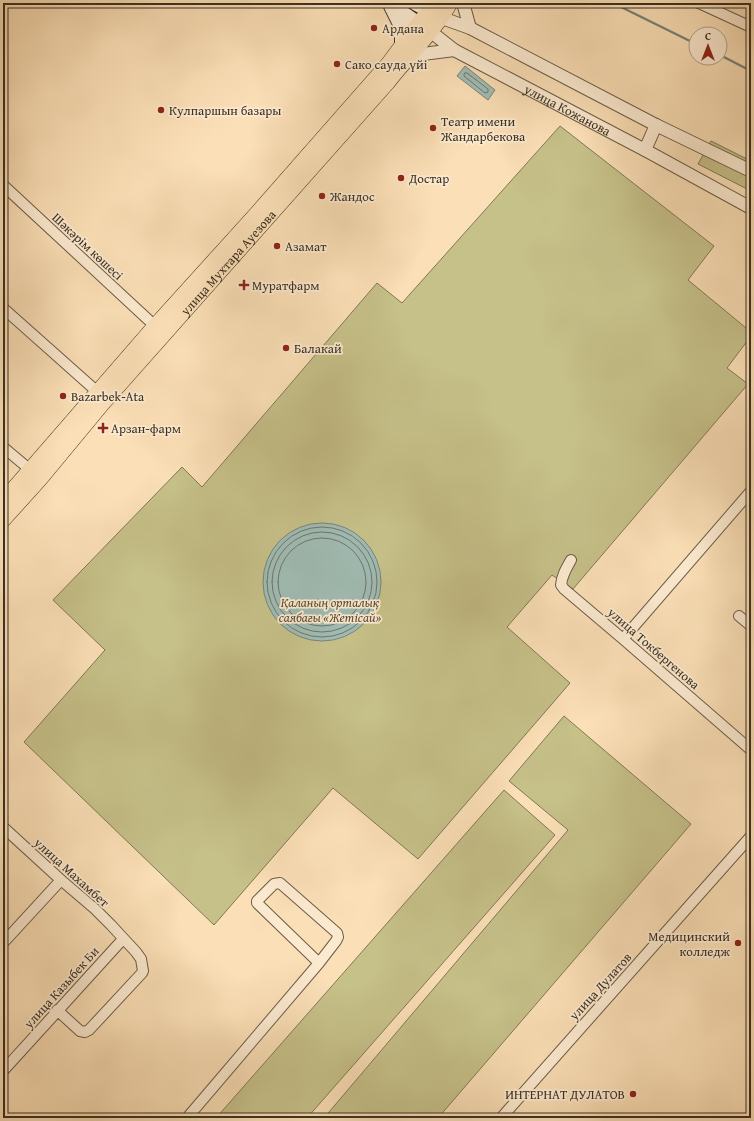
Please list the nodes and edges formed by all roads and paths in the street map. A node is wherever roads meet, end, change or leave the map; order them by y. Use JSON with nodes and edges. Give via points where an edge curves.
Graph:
{"nodes":[{"id":1,"x":415,"y":3,"type":"edge"},
{"id":2,"x":450,"y":3,"type":"edge"},
{"id":3,"x":463,"y":3,"type":"edge"},
{"id":4,"x":699,"y":3,"type":"edge"},
{"id":5,"x":390,"y":4,"type":"edge"},
{"id":6,"x":437,"y":11,"type":"edge"},
{"id":7,"x":424,"y":28,"type":"junction"},
{"id":8,"x":470,"y":28,"type":"junction"},
{"id":9,"x":751,"y":28,"type":"edge"},
{"id":10,"x":402,"y":47,"type":"junction"},
{"id":11,"x":454,"y":50,"type":"junction"},
{"id":12,"x":404,"y":62,"type":"junction"},
{"id":13,"x":656,"y":125,"type":"junction"},
{"id":14,"x":645,"y":150,"type":"junction"},
{"id":15,"x":751,"y":171,"type":"edge"},
{"id":16,"x":3,"y":185,"type":"edge"},
{"id":17,"x":751,"y":208,"type":"edge"},
{"id":18,"x":3,"y":308,"type":"edge"},
{"id":19,"x":155,"y":326,"type":"junction"},
{"id":20,"x":102,"y":396,"type":"junction"},
{"id":21,"x":3,"y":448,"type":"edge"},
{"id":22,"x":35,"y":474,"type":"junction"},
{"id":23,"x":751,"y":492,"type":"edge"},
{"id":24,"x":3,"y":501,"type":"edge"},
{"id":25,"x":3,"y":520,"type":"edge"},
{"id":26,"x":571,"y":560,"type":"dead end"},
{"id":27,"x":739,"y":616,"type":"dead end"},
{"id":28,"x":751,"y":626,"type":"edge"},
{"id":29,"x":623,"y":639,"type":"junction"},
{"id":30,"x":751,"y":750,"type":"edge"},
{"id":31,"x":3,"y":827,"type":"edge"},
{"id":32,"x":751,"y":836,"type":"edge"},
{"id":33,"x":61,"y":880,"type":"junction"},
{"id":34,"x":123,"y":939,"type":"junction"},
{"id":35,"x":3,"y":943,"type":"edge"},
{"id":36,"x":319,"y":963,"type":"junction"},
{"id":37,"x":57,"y":1010,"type":"junction"},
{"id":38,"x":3,"y":1071,"type":"edge"},
{"id":39,"x":187,"y":1118,"type":"edge"},
{"id":40,"x":501,"y":1118,"type":"edge"}],
"edges":[{"from":1,"to":6,"type":"main road","name":"улица Кожанова"},
{"from":2,"to":6,"type":"main road","name":"улица Мухтара Ауезова"},
{"from":3,"to":8,"type":"street"},
{"from":4,"to":9,"type":"street"},
{"from":5,"to":7,"type":"main road","name":"улица Кожанова"},
{"from":5,"to":10,"type":"main road","via":[[402,28]]},
{"from":6,"to":7,"type":"main road","name":"улица Мухтара Ауезова"},
{"from":6,"to":8,"type":"street","name":"улица Кожанова"},
{"from":7,"to":10,"type":"main road","name":"улица Мухтара Ауезова"},
{"from":7,"to":11,"type":"street","name":"улица Кожанова"},
{"from":7,"to":12,"type":"main road","name":"улица Мухтара Ауезова"},
{"from":8,"to":13,"type":"street","name":"улица Кожанова"},
{"from":10,"to":19,"type":"main road","name":"улица Мухтара Ауезова"},
{"from":11,"to":12,"type":"street","via":[[423,54]]},
{"from":11,"to":14,"type":"street","name":"улица Кожанова"},
{"from":12,"to":20,"type":"main road","name":"улица Мухтара Ауезова"},
{"from":13,"to":14,"type":"street"},
{"from":13,"to":15,"type":"street","name":"улица Кожанова"},
{"from":14,"to":17,"type":"street","name":"улица Кожанова"},
{"from":16,"to":19,"type":"street","name":"Шәкәрім көшесі"},
{"from":18,"to":20,"type":"street"},
{"from":19,"to":20,"type":"main road","name":"улица Мухтара Ауезова"},
{"from":20,"to":22,"type":"main road","name":"улица Мухтара Ауезова"},
{"from":21,"to":22,"type":"street"},
{"from":22,"to":24,"type":"main road","name":"улица Мухтара Ауезова"},
{"from":22,"to":25,"type":"main road","name":"улица Мухтара Ауезова"},
{"from":23,"to":29,"type":"street"},
{"from":26,"to":29,"type":"street","name":"улица Токбергенова","via":[[564,571],[561,585]]},
{"from":27,"to":28,"type":"street"},
{"from":29,"to":30,"type":"street","name":"улица Токбергенова"},
{"from":31,"to":33,"type":"street","name":"улица Махамбет"},
{"from":32,"to":40,"type":"street","name":"улица Дулатов"},
{"from":33,"to":34,"type":"street","name":"улица Махамбет","via":[[95,909]]},
{"from":33,"to":35,"type":"street"},
{"from":34,"to":37,"type":"street","name":"улица Казыбек Би"},
{"from":34,"to":37,"type":"street","name":"улица Махамбет","via":[[141,959],[142,973],[85,1032],[80,1031]]},
{"from":36,"to":36,"type":"street","via":[[257,903],[274,884],[280,883],[337,933],[336,941]]},
{"from":36,"to":39,"type":"street"},
{"from":37,"to":38,"type":"street","name":"улица Казыбек Би"}]}
